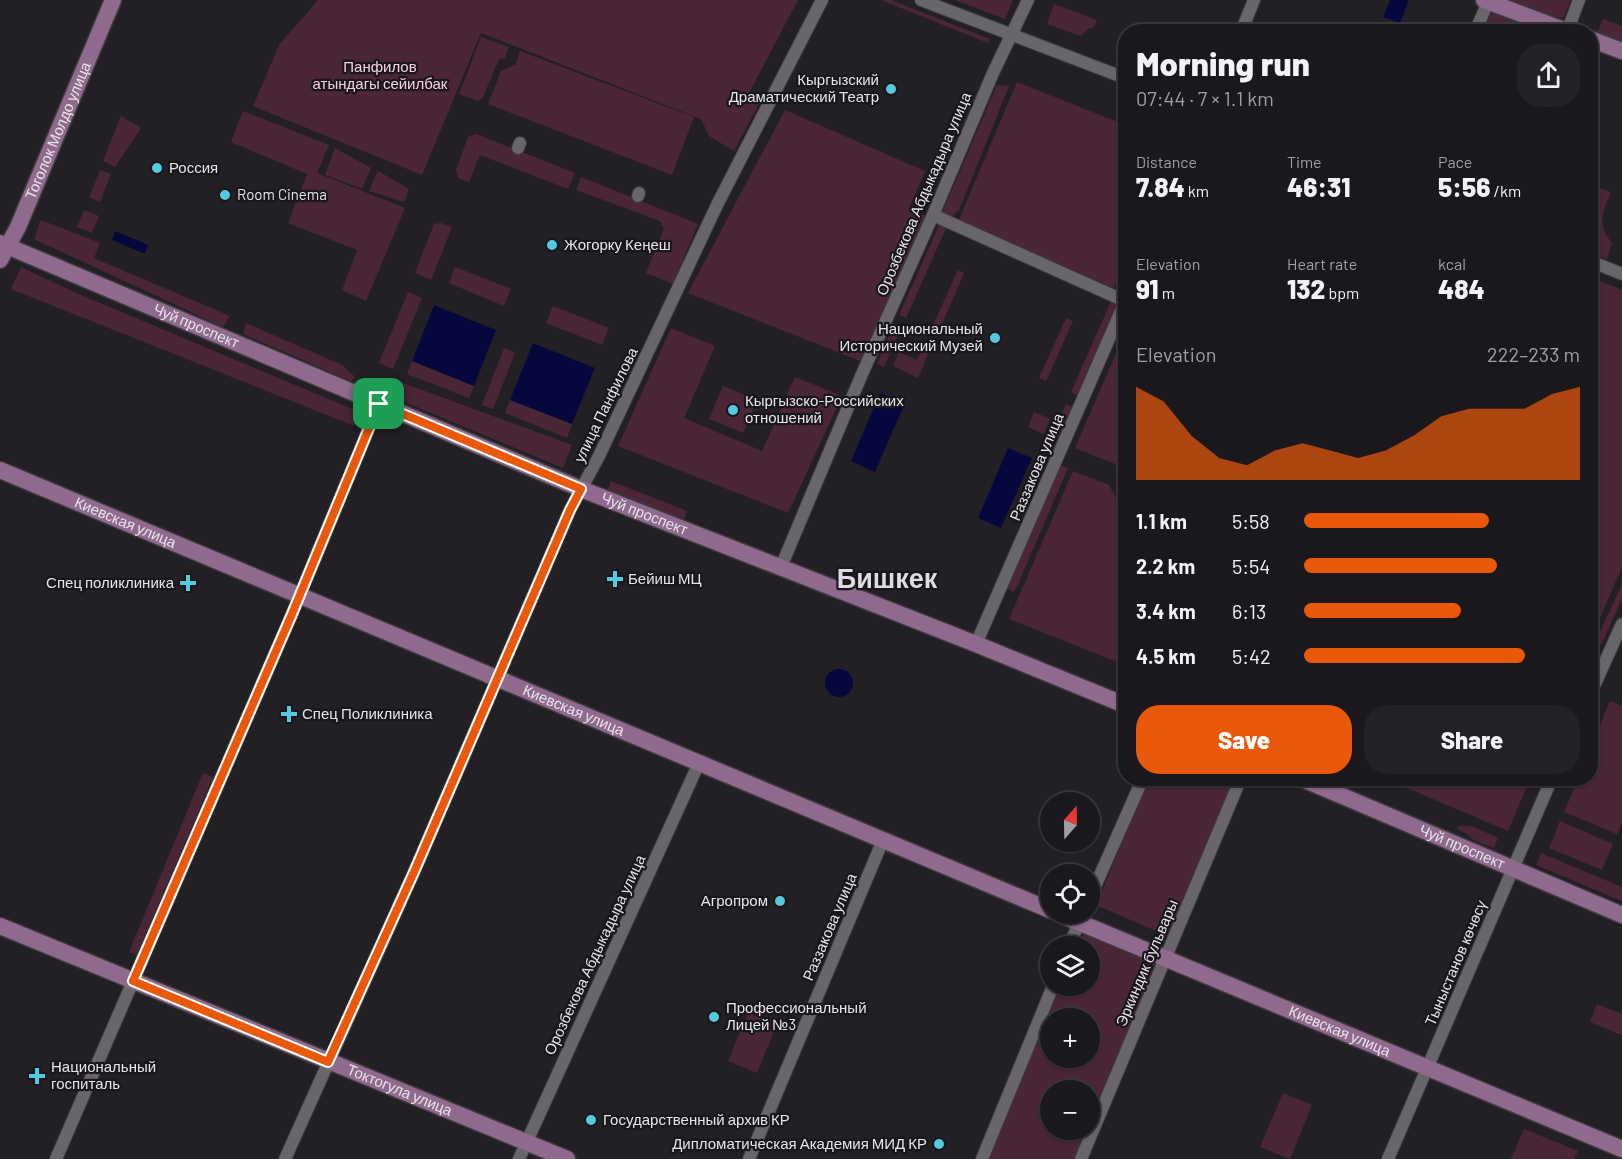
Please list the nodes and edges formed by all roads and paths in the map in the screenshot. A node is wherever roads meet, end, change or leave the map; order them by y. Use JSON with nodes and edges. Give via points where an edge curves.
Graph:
{"nodes":[{"id":1,"x":113,"y":0,"type":"edge"},
{"id":2,"x":822,"y":0,"type":"edge"},
{"id":3,"x":921,"y":0,"type":"edge"},
{"id":4,"x":1028,"y":0,"type":"edge"},
{"id":5,"x":1254,"y":0,"type":"edge"},
{"id":6,"x":1487,"y":0,"type":"edge"},
{"id":7,"x":1580,"y":0,"type":"edge"},
{"id":8,"x":1244,"y":24,"type":"edge"},
{"id":9,"x":1478,"y":24,"type":"edge"},
{"id":10,"x":1550,"y":24,"type":"edge"},
{"id":11,"x":1571,"y":24,"type":"edge"},
{"id":12,"x":1012,"y":35,"type":"junction"},
{"id":13,"x":1598,"y":42,"type":"edge"},
{"id":14,"x":1622,"y":51,"type":"edge"},
{"id":15,"x":1118,"y":75,"type":"edge"},
{"id":16,"x":933,"y":215,"type":"junction"},
{"id":17,"x":2,"y":250,"type":"edge"},
{"id":18,"x":1598,"y":264,"type":"edge"},
{"id":19,"x":1622,"y":274,"type":"edge"},
{"id":20,"x":1118,"y":298,"type":"edge"},
{"id":21,"x":1118,"y":317,"type":"edge"},
{"id":22,"x":379,"y":404,"type":"junction"},
{"id":23,"x":0,"y":470,"type":"edge"},
{"id":24,"x":581,"y":489,"type":"junction"},
{"id":25,"x":781,"y":567,"type":"junction"},
{"id":26,"x":299,"y":595,"type":"junction"},
{"id":27,"x":1622,"y":624,"type":"edge"},
{"id":28,"x":976,"y":644,"type":"junction"},
{"id":29,"x":1598,"y":672,"type":"edge"},
{"id":30,"x":497,"y":678,"type":"junction"},
{"id":31,"x":1118,"y":702,"type":"edge"},
{"id":32,"x":699,"y":763,"type":"junction"},
{"id":33,"x":1139,"y":786,"type":"edge"},
{"id":34,"x":1238,"y":786,"type":"edge"},
{"id":35,"x":1319,"y":786,"type":"edge"},
{"id":36,"x":1548,"y":786,"type":"edge"},
{"id":37,"x":883,"y":840,"type":"junction"},
{"id":38,"x":1512,"y":869,"type":"junction"},
{"id":39,"x":1100,"y":875,"type":"edge"},
{"id":40,"x":1040,"y":906,"type":"edge"},
{"id":41,"x":1622,"y":915,"type":"edge"},
{"id":42,"x":1094,"y":924,"type":"edge"},
{"id":43,"x":0,"y":926,"type":"edge"},
{"id":44,"x":1166,"y":958,"type":"junction"},
{"id":45,"x":133,"y":981,"type":"junction"},
{"id":46,"x":1049,"y":996,"type":"edge"},
{"id":47,"x":328,"y":1062,"type":"junction"},
{"id":48,"x":1427,"y":1068,"type":"junction"},
{"id":49,"x":526,"y":1143,"type":"junction"},
{"id":50,"x":1622,"y":1149,"type":"edge"},
{"id":51,"x":56,"y":1159,"type":"edge"},
{"id":52,"x":285,"y":1159,"type":"edge"},
{"id":53,"x":519,"y":1159,"type":"edge"},
{"id":54,"x":567,"y":1159,"type":"edge"},
{"id":55,"x":749,"y":1159,"type":"edge"},
{"id":56,"x":982,"y":1159,"type":"edge"},
{"id":57,"x":1081,"y":1159,"type":"edge"},
{"id":58,"x":1388,"y":1159,"type":"edge"}],
"edges":[{"from":1,"to":17,"type":"main road","name":"Тоголок Молдо улица","via":[[18,227]]},
{"from":2,"to":24,"type":"street","name":"улица Панфилова","via":[[717,206]]},
{"from":3,"to":12,"type":"street"},
{"from":4,"to":12,"type":"street","name":"Орозбекова Абдыкадыра улица"},
{"from":5,"to":8,"type":"street"},
{"from":6,"to":9,"type":"street"},
{"from":6,"to":10,"type":"main road"},
{"from":7,"to":11,"type":"street"},
{"from":12,"to":15,"type":"street"},
{"from":12,"to":16,"type":"street","name":"Орозбекова Абдыкадыра улица"},
{"from":13,"to":14,"type":"main road"},
{"from":16,"to":20,"type":"street"},
{"from":16,"to":25,"type":"street","name":"Орозбекова Абдыкадыра улица"},
{"from":17,"to":22,"type":"main road","name":"Чуй проспект"},
{"from":18,"to":19,"type":"street"},
{"from":21,"to":28,"type":"street","name":"Раззакова улица"},
{"from":22,"to":24,"type":"main road","name":"Чуй проспект"},
{"from":22,"to":26,"type":"street"},
{"from":23,"to":26,"type":"main road","name":"Киевская улица"},
{"from":24,"to":25,"type":"main road","name":"Чуй проспект"},
{"from":24,"to":30,"type":"street","name":"улица Панфилова"},
{"from":25,"to":28,"type":"main road","name":"Чуй проспект"},
{"from":26,"to":30,"type":"main road","name":"Киевская улица"},
{"from":26,"to":45,"type":"street"},
{"from":27,"to":29,"type":"street"},
{"from":28,"to":31,"type":"main road","name":"Чуй проспект"},
{"from":30,"to":32,"type":"main road","name":"Киевская улица"},
{"from":30,"to":47,"type":"street","name":"улица Панфилова"},
{"from":32,"to":37,"type":"main road","name":"Киевская улица"},
{"from":32,"to":49,"type":"street","name":"Орозбекова Абдыкадыра улица"},
{"from":33,"to":39,"type":"street"},
{"from":34,"to":44,"type":"street","name":"Эркиндик бульвары"},
{"from":35,"to":38,"type":"main road","name":"Чуй проспект"},
{"from":36,"to":38,"type":"street","name":"Тыныстанов көчөсү"},
{"from":37,"to":40,"type":"main road","name":"Киевская улица"},
{"from":37,"to":55,"type":"street","name":"Раззакова улица"},
{"from":38,"to":41,"type":"main road","name":"Чуй проспект"},
{"from":38,"to":48,"type":"street","name":"Тыныстанов көчөсү"},
{"from":42,"to":44,"type":"main road","name":"Киевская улица"},
{"from":43,"to":45,"type":"main road","name":"Токтогула улица"},
{"from":44,"to":48,"type":"main road","name":"Киевская улица"},
{"from":44,"to":57,"type":"street","name":"Эркиндик бульвары"},
{"from":45,"to":47,"type":"main road","name":"Токтогула улица"},
{"from":45,"to":51,"type":"street"},
{"from":46,"to":56,"type":"street"},
{"from":47,"to":49,"type":"main road","name":"Токтогула улица"},
{"from":47,"to":52,"type":"street","name":"улица Панфилова"},
{"from":48,"to":50,"type":"main road","name":"Киевская улица"},
{"from":48,"to":58,"type":"street","name":"Тыныстанов көчөсү"},
{"from":49,"to":53,"type":"street","name":"Орозбекова Абдыкадыра улица"},
{"from":49,"to":54,"type":"main road","name":"Токтогула улица"}]}
